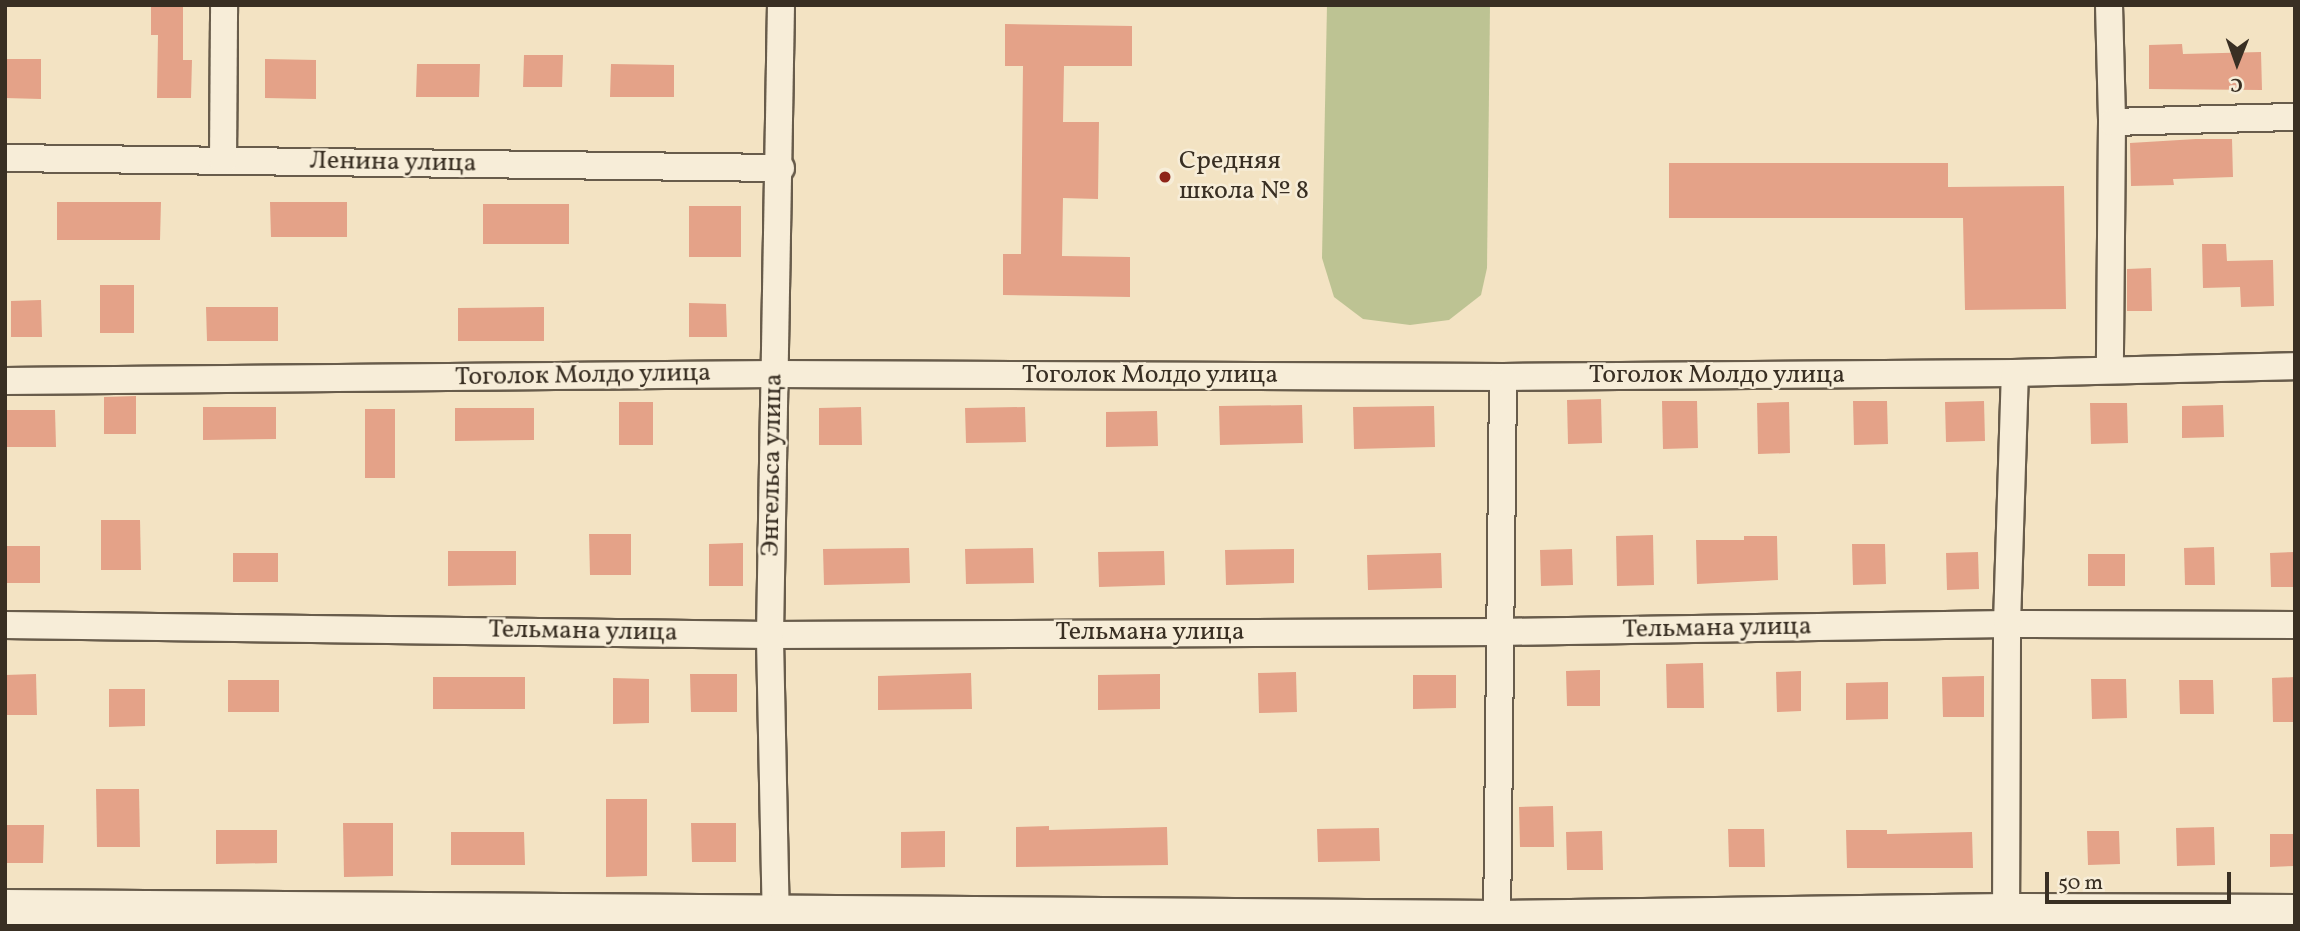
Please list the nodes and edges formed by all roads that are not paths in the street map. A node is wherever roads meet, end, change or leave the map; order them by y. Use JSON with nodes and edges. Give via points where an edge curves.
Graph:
{"nodes":[{"id":1,"x":223,"y":5,"type":"edge"},
{"id":2,"x":781,"y":5,"type":"edge"},
{"id":3,"x":2109,"y":5,"type":"edge"},
{"id":4,"x":2295,"y":117,"type":"edge"},
{"id":5,"x":2112,"y":122,"type":"junction"},
{"id":6,"x":5,"y":158,"type":"edge"},
{"id":7,"x":223,"y":161,"type":"junction"},
{"id":8,"x":781,"y":168,"type":"junction"},
{"id":9,"x":2295,"y":366,"type":"edge"},
{"id":10,"x":2110,"y":370,"type":"junction"},
{"id":11,"x":2015,"y":373,"type":"junction"},
{"id":12,"x":775,"y":374,"type":"junction"},
{"id":13,"x":1503,"y":377,"type":"junction"},
{"id":14,"x":5,"y":381,"type":"edge"},
{"id":15,"x":2007,"y":624,"type":"junction"},
{"id":16,"x":5,"y":625,"type":"edge"},
{"id":17,"x":2295,"y":625,"type":"edge"},
{"id":18,"x":1499,"y":632,"type":"junction"},
{"id":19,"x":770,"y":635,"type":"junction"},
{"id":20,"x":5,"y":909,"type":"edge"},
{"id":21,"x":2295,"y":915,"type":"edge"},
{"id":22,"x":2007,"y":919,"type":"edge"},
{"id":23,"x":776,"y":921,"type":"edge"},
{"id":24,"x":1497,"y":923,"type":"edge"}],
"edges":[{"from":1,"to":7,"type":"street"},
{"from":2,"to":8,"type":"street","name":"Энгельса улица"},
{"from":3,"to":5,"type":"street"},
{"from":4,"to":5,"type":"street"},
{"from":5,"to":10,"type":"street"},
{"from":6,"to":7,"type":"street","name":"Ленина улица"},
{"from":7,"to":8,"type":"street","name":"Ленина улица"},
{"from":8,"to":12,"type":"street","name":"Энгельса улица"},
{"from":9,"to":10,"type":"street","name":"Тоголок Молдо улица"},
{"from":10,"to":11,"type":"street","name":"Тоголок Молдо улица"},
{"from":11,"to":13,"type":"street","name":"Тоголок Молдо улица"},
{"from":11,"to":15,"type":"street"},
{"from":12,"to":13,"type":"street","name":"Тоголок Молдо улица"},
{"from":12,"to":14,"type":"street","name":"Тоголок Молдо улица"},
{"from":12,"to":19,"type":"street","name":"Энгельса улица"},
{"from":13,"to":18,"type":"street"},
{"from":15,"to":17,"type":"street","name":"Тельмана улица"},
{"from":15,"to":18,"type":"street","name":"Тельмана улица"},
{"from":15,"to":22,"type":"street"},
{"from":16,"to":19,"type":"street","name":"Тельмана улица"},
{"from":18,"to":19,"type":"street","name":"Тельмана улица"},
{"from":18,"to":24,"type":"street"},
{"from":19,"to":23,"type":"street","name":"Энгельса улица"},
{"from":20,"to":23,"type":"street"},
{"from":21,"to":22,"type":"street"},
{"from":22,"to":24,"type":"street"},
{"from":23,"to":24,"type":"street"}]}
